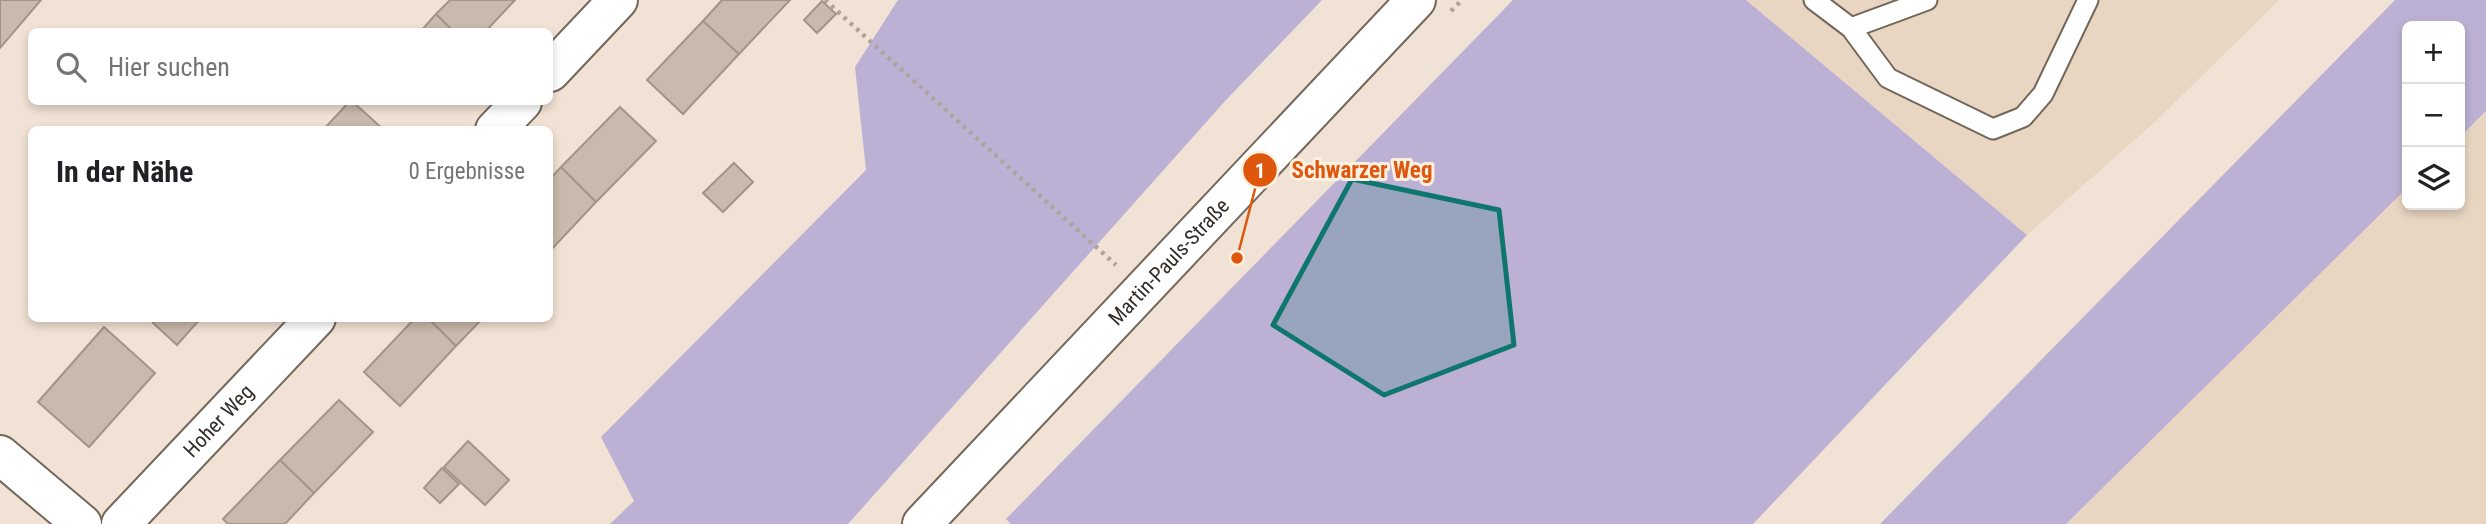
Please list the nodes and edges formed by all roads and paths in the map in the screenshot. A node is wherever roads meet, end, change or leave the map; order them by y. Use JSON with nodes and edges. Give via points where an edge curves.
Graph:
{"nodes":[{"id":1,"x":618,"y":0,"type":"edge"},
{"id":2,"x":825,"y":0,"type":"edge"},
{"id":3,"x":1416,"y":0,"type":"edge"},
{"id":4,"x":1814,"y":0,"type":"edge"},
{"id":5,"x":1927,"y":0,"type":"edge"},
{"id":6,"x":2088,"y":0,"type":"edge"},
{"id":7,"x":1851,"y":28,"type":"junction"},
{"id":8,"x":553,"y":69,"type":"edge"},
{"id":9,"x":519,"y":105,"type":"edge"},
{"id":10,"x":499,"y":126,"type":"edge"},
{"id":11,"x":1143,"y":290,"type":"junction"},
{"id":12,"x":312,"y":322,"type":"edge"},
{"id":13,"x":0,"y":456,"type":"edge"},
{"id":14,"x":938,"y":519,"type":"edge"},
{"id":15,"x":82,"y":524,"type":"edge"},
{"id":16,"x":121,"y":524,"type":"edge"}],
"edges":[{"from":1,"to":8,"type":"street"},
{"from":2,"to":11,"type":"path"},
{"from":3,"to":11,"type":"street","name":"Martin-Pauls-Straße"},
{"from":4,"to":7,"type":"lane"},
{"from":5,"to":7,"type":"lane"},
{"from":6,"to":7,"type":"lane","via":[[2043,94],[2023,117],[1993,129],[1888,78]]},
{"from":9,"to":10,"type":"street"},
{"from":11,"to":14,"type":"street","name":"Martin-Pauls-Straße"},
{"from":12,"to":16,"type":"street","name":"Hoher Weg"},
{"from":13,"to":15,"type":"street"}]}
